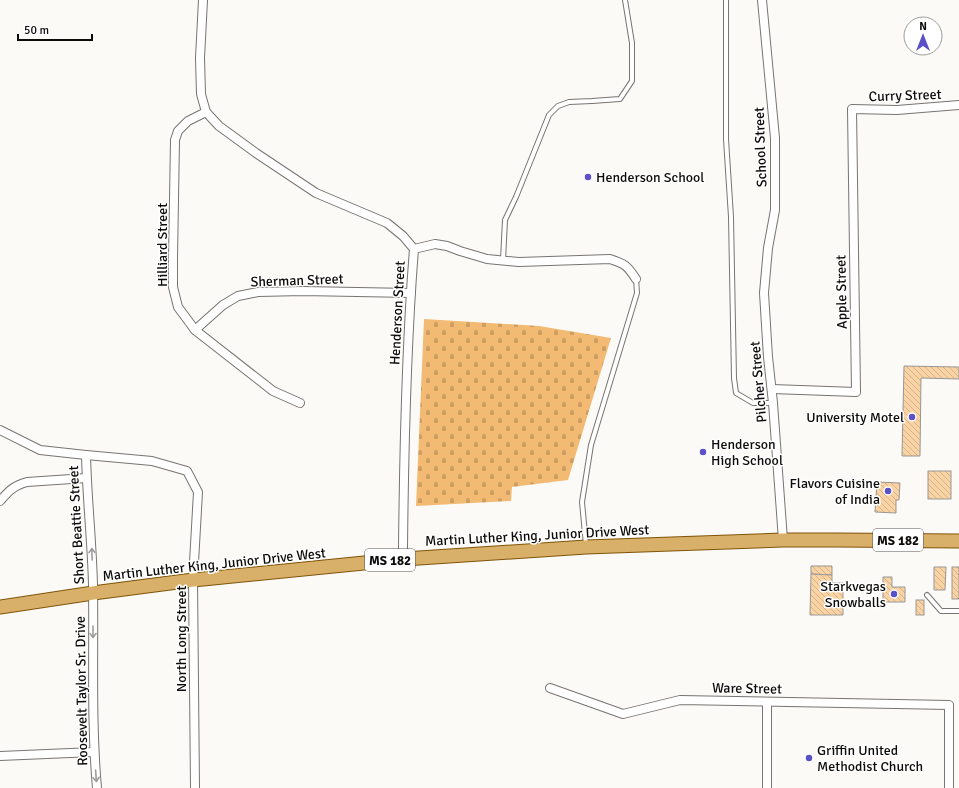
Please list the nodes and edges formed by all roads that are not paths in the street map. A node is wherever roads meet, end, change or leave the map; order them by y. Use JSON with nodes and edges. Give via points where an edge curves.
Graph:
{"nodes":[{"id":1,"x":203,"y":0,"type":"edge"},
{"id":2,"x":625,"y":0,"type":"edge"},
{"id":3,"x":726,"y":0,"type":"edge"},
{"id":4,"x":762,"y":0,"type":"edge"},
{"id":5,"x":959,"y":105,"type":"edge"},
{"id":6,"x":852,"y":109,"type":"joint"},
{"id":7,"x":206,"y":112,"type":"junction"},
{"id":8,"x":414,"y":249,"type":"junction"},
{"id":9,"x":503,"y":260,"type":"junction"},
{"id":10,"x":636,"y":279,"type":"joint"},
{"id":11,"x":411,"y":292,"type":"junction"},
{"id":12,"x":764,"y":293,"type":"joint"},
{"id":13,"x":195,"y":330,"type":"junction"},
{"id":14,"x":772,"y":389,"type":"junction"},
{"id":15,"x":300,"y":403,"type":"dead end"},
{"id":16,"x":774,"y":403,"type":"junction"},
{"id":17,"x":0,"y":430,"type":"edge"},
{"id":18,"x":86,"y":455,"type":"junction"},
{"id":19,"x":86,"y":478,"type":"junction"},
{"id":20,"x":0,"y":501,"type":"edge"},
{"id":21,"x":783,"y":540,"type":"junction"},
{"id":22,"x":959,"y":541,"type":"edge"},
{"id":23,"x":586,"y":547,"type":"junction"},
{"id":24,"x":404,"y":559,"type":"junction"},
{"id":25,"x":193,"y":580,"type":"junction"},
{"id":26,"x":93,"y":593,"type":"junction"},
{"id":27,"x":927,"y":595,"type":"dead end"},
{"id":28,"x":0,"y":608,"type":"edge"},
{"id":29,"x":959,"y":610,"type":"edge"},
{"id":30,"x":550,"y":688,"type":"dead end"},
{"id":31,"x":767,"y":702,"type":"junction"},
{"id":32,"x":94,"y":752,"type":"junction"},
{"id":33,"x":0,"y":756,"type":"edge"},
{"id":34,"x":97,"y":788,"type":"edge"},
{"id":35,"x":195,"y":788,"type":"edge"},
{"id":36,"x":767,"y":788,"type":"edge"},
{"id":37,"x":949,"y":788,"type":"edge"}],
"edges":[{"from":1,"to":7,"type":"street","via":[[200,58],[201,94]]},
{"from":2,"to":9,"type":"lane","via":[[632,43],[632,81],[620,99],[569,102],[558,106],[549,115],[504,220]]},
{"from":3,"to":16,"type":"lane","via":[[726,139],[731,217],[734,378],[736,393],[753,404]]},
{"from":4,"to":12,"type":"street","name":"School Street","via":[[775,138],[775,210]]},
{"from":5,"to":6,"type":"street","name":"Curry Street","via":[[897,110]]},
{"from":6,"to":14,"type":"street","name":"Apple Street","via":[[856,392]]},
{"from":7,"to":8,"type":"street","name":"Henderson Street","via":[[219,126],[316,193],[387,223]]},
{"from":7,"to":13,"type":"street","name":"Hilliard Street","via":[[188,121],[178,131],[176,140],[173,287],[178,307]]},
{"from":8,"to":9,"type":"street","via":[[435,244],[487,259]]},
{"from":8,"to":11,"type":"street","name":"Henderson Street"},
{"from":9,"to":10,"type":"street","via":[[519,262],[610,259],[622,263]]},
{"from":10,"to":23,"type":"lane","via":[[637,293],[591,445],[582,502]]},
{"from":11,"to":13,"type":"street","name":"Sherman Street","via":[[258,292],[238,296],[223,305]]},
{"from":11,"to":24,"type":"street","name":"Henderson Street","via":[[404,474]]},
{"from":12,"to":14,"type":"street","name":"Pilcher Street"},
{"from":13,"to":15,"type":"street","name":"Hilliard Street","via":[[272,391]]},
{"from":14,"to":16,"type":"street","name":"Pilcher Street"},
{"from":16,"to":21,"type":"street","name":"Pilcher Street"},
{"from":17,"to":18,"type":"street","name":"North Long Street","via":[[40,450]]},
{"from":18,"to":19,"type":"street","name":"Short Beattie Street"},
{"from":18,"to":25,"type":"street","name":"North Long Street","via":[[152,460],[186,471],[198,492]]},
{"from":19,"to":20,"type":"street","via":[[19,484],[10,489]]},
{"from":26,"to":19,"type":"street","name":"Short Beattie Street","one_way":true},
{"from":21,"to":22,"type":"main road","name":"Martin Luther King, Junior Drive West","number":"MS 182"},
{"from":21,"to":23,"type":"main road","name":"Martin Luther King, Junior Drive West","number":"MS 182"},
{"from":23,"to":24,"type":"main road","name":"Martin Luther King, Junior Drive West","number":"MS 182"},
{"from":24,"to":25,"type":"main road","name":"Martin Luther King, Junior Drive West","number":"MS 182"},
{"from":25,"to":26,"type":"main road","name":"Martin Luther King, Junior Drive West","number":"MS 182"},
{"from":25,"to":35,"type":"street","name":"North Long Street"},
{"from":26,"to":28,"type":"main road","name":"Martin Luther King, Junior Drive West","number":"MS 182"},
{"from":26,"to":32,"type":"street","name":"Roosevelt Taylor Sr. Drive","one_way":true},
{"from":27,"to":29,"type":"lane","via":[[940,611]]},
{"from":30,"to":31,"type":"street","name":"Ware Street","via":[[623,714],[680,700]]},
{"from":31,"to":36,"type":"street"},
{"from":31,"to":37,"type":"street","name":"Ware Street","via":[[949,705]]},
{"from":32,"to":33,"type":"street"},
{"from":32,"to":34,"type":"street","name":"Roosevelt Taylor Sr. Drive","one_way":true}]}
